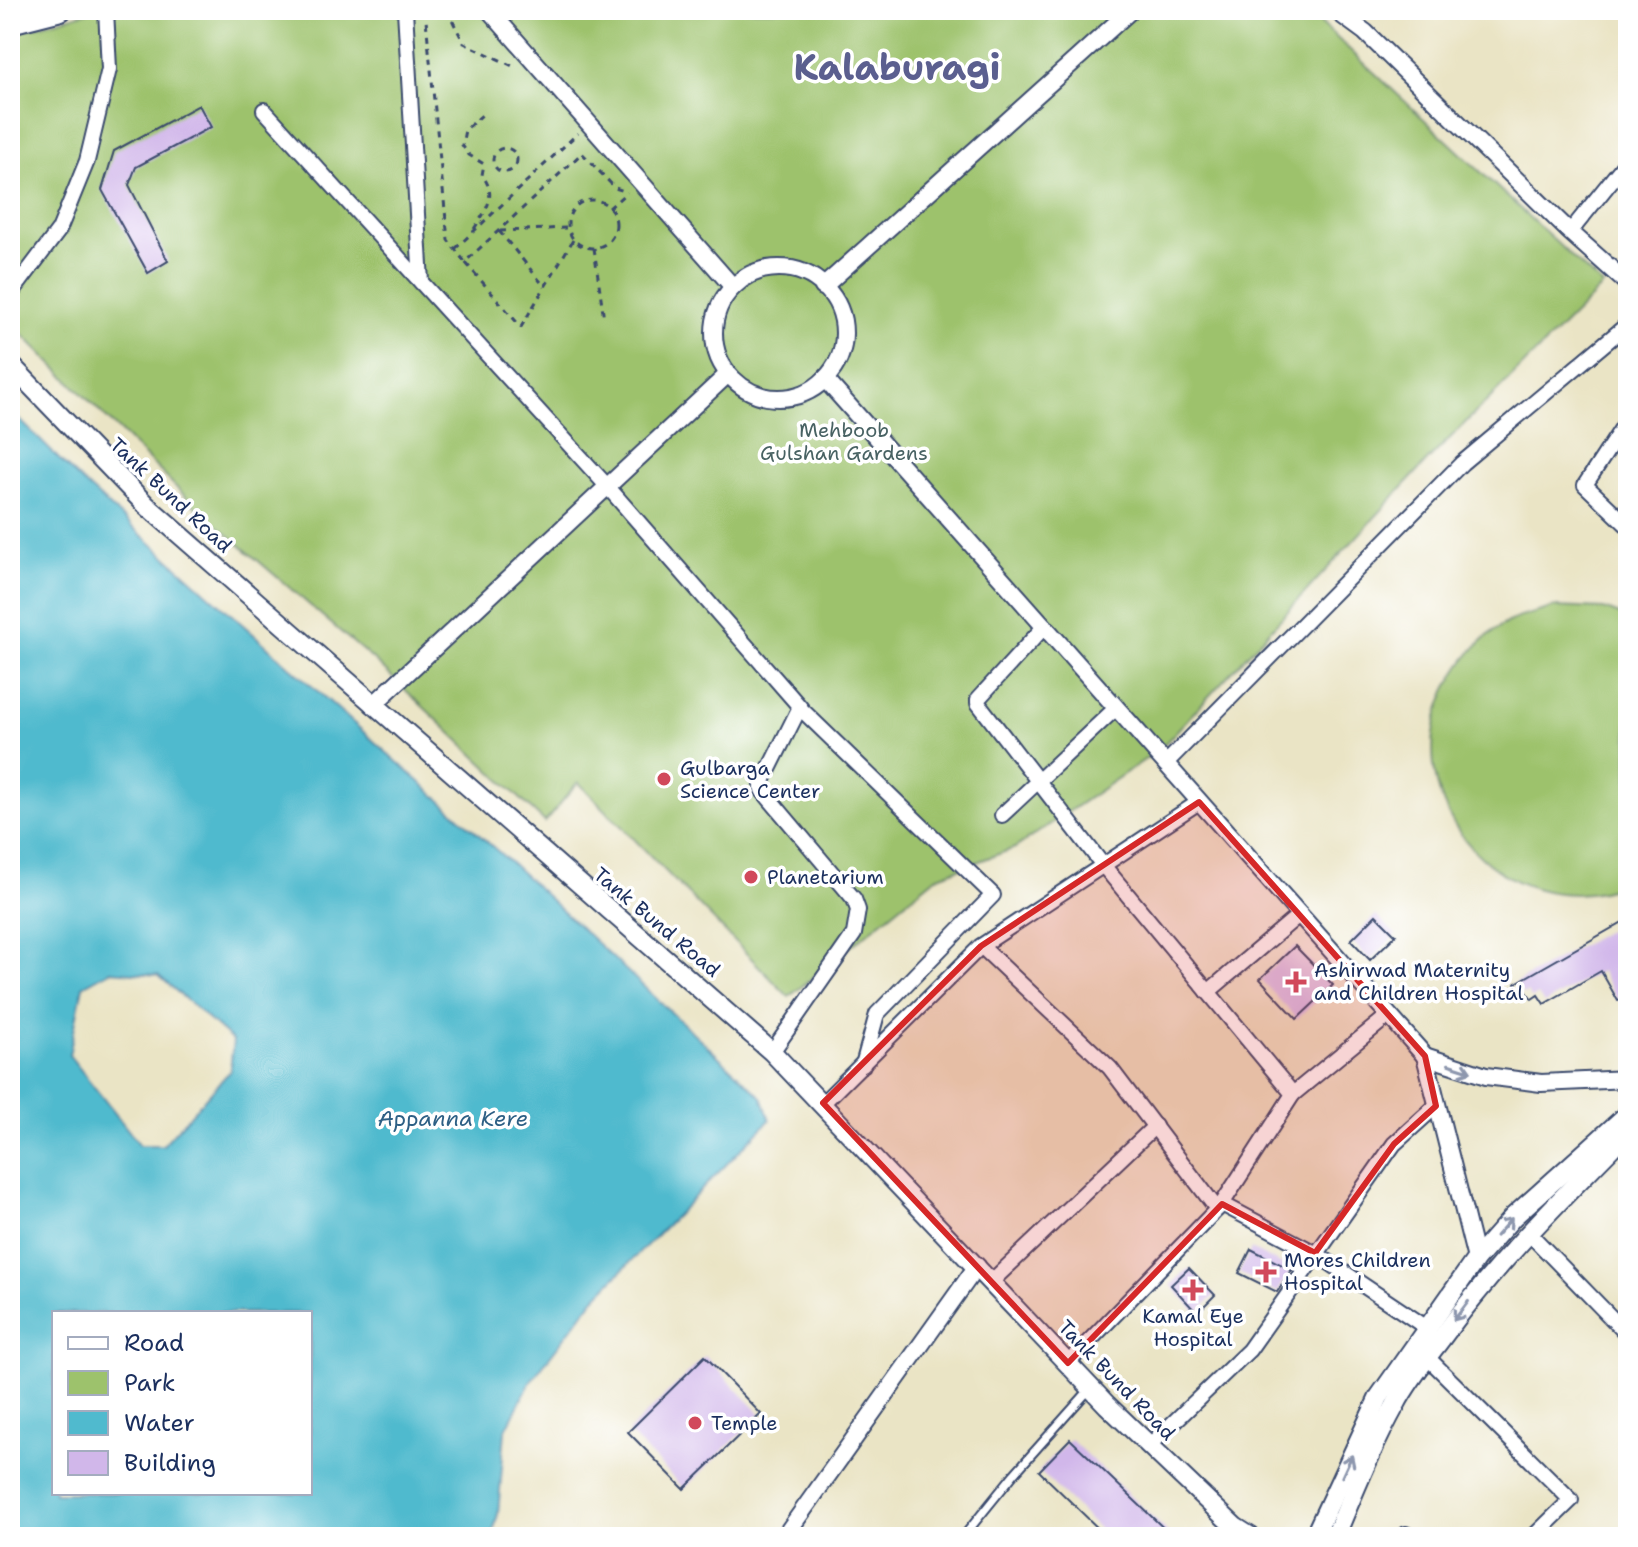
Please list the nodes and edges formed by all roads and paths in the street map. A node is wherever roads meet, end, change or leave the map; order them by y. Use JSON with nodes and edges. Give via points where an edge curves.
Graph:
{"nodes":[{"id":1,"x":61,"y":10,"type":"edge"},
{"id":2,"x":106,"y":10,"type":"edge"},
{"id":3,"x":405,"y":10,"type":"edge"},
{"id":4,"x":425,"y":10,"type":"edge"},
{"id":5,"x":447,"y":10,"type":"edge"},
{"id":6,"x":489,"y":10,"type":"edge"},
{"id":7,"x":1131,"y":10,"type":"edge"},
{"id":8,"x":1335,"y":10,"type":"edge"},
{"id":9,"x":10,"y":23,"type":"edge"},
{"id":10,"x":517,"y":68,"type":"dead end"},
{"id":11,"x":264,"y":110,"type":"dead end"},
{"id":12,"x":483,"y":114,"type":"dead end"},
{"id":13,"x":589,"y":123,"type":"junction"},
{"id":14,"x":1628,"y":160,"type":"edge"},
{"id":15,"x":493,"y":162,"type":"junction"},
{"id":16,"x":484,"y":164,"type":"junction"},
{"id":17,"x":627,"y":192,"type":"junction"},
{"id":18,"x":634,"y":194,"type":"dead end"},
{"id":19,"x":609,"y":208,"type":"junction"},
{"id":20,"x":568,"y":228,"type":"junction"},
{"id":21,"x":499,"y":231,"type":"junction"},
{"id":22,"x":1570,"y":232,"type":"junction"},
{"id":23,"x":472,"y":233,"type":"junction"},
{"id":24,"x":573,"y":240,"type":"junction"},
{"id":25,"x":594,"y":248,"type":"junction"},
{"id":26,"x":455,"y":249,"type":"junction"},
{"id":27,"x":465,"y":262,"type":"junction"},
{"id":28,"x":421,"y":282,"type":"junction"},
{"id":29,"x":1628,"y":284,"type":"edge"},
{"id":30,"x":545,"y":287,"type":"junction"},
{"id":31,"x":733,"y":287,"type":"junction"},
{"id":32,"x":823,"y":287,"type":"junction"},
{"id":33,"x":10,"y":295,"type":"edge"},
{"id":34,"x":604,"y":319,"type":"dead end"},
{"id":35,"x":1628,"y":324,"type":"edge"},
{"id":36,"x":10,"y":364,"type":"edge"},
{"id":37,"x":728,"y":374,"type":"junction"},
{"id":38,"x":825,"y":379,"type":"junction"},
{"id":39,"x":1628,"y":419,"type":"edge"},
{"id":40,"x":607,"y":486,"type":"junction"},
{"id":41,"x":1628,"y":526,"type":"edge"},
{"id":42,"x":1044,"y":627,"type":"junction"},
{"id":43,"x":373,"y":705,"type":"junction"},
{"id":44,"x":800,"y":708,"type":"junction"},
{"id":45,"x":1116,"y":708,"type":"junction"},
{"id":46,"x":1165,"y":764,"type":"junction"},
{"id":47,"x":1038,"y":780,"type":"junction"},
{"id":48,"x":1199,"y":802,"type":"junction"},
{"id":49,"x":1002,"y":815,"type":"dead end"},
{"id":50,"x":1102,"y":864,"type":"junction"},
{"id":51,"x":1300,"y":914,"type":"junction"},
{"id":52,"x":981,"y":946,"type":"junction"},
{"id":53,"x":1208,"y":992,"type":"junction"},
{"id":54,"x":1389,"y":1015,"type":"junction"},
{"id":55,"x":772,"y":1052,"type":"junction"},
{"id":56,"x":1425,"y":1056,"type":"junction"},
{"id":57,"x":863,"y":1065,"type":"junction"},
{"id":58,"x":1628,"y":1079,"type":"edge"},
{"id":59,"x":1293,"y":1094,"type":"junction"},
{"id":60,"x":823,"y":1103,"type":"junction"},
{"id":61,"x":1436,"y":1106,"type":"junction"},
{"id":62,"x":1628,"y":1114,"type":"edge"},
{"id":63,"x":1155,"y":1126,"type":"junction"},
{"id":64,"x":1628,"y":1131,"type":"edge"},
{"id":65,"x":1220,"y":1207,"type":"junction"},
{"id":66,"x":1528,"y":1232,"type":"junction"},
{"id":67,"x":1315,"y":1253,"type":"junction"},
{"id":68,"x":1476,"y":1259,"type":"junction"},
{"id":69,"x":977,"y":1266,"type":"junction"},
{"id":70,"x":992,"y":1281,"type":"junction"},
{"id":71,"x":1427,"y":1328,"type":"junction"},
{"id":72,"x":1628,"y":1335,"type":"edge"},
{"id":73,"x":1427,"y":1357,"type":"junction"},
{"id":74,"x":1068,"y":1363,"type":"junction"},
{"id":75,"x":1091,"y":1388,"type":"junction"},
{"id":76,"x":1149,"y":1446,"type":"junction"},
{"id":77,"x":784,"y":1537,"type":"edge"},
{"id":78,"x":963,"y":1537,"type":"edge"},
{"id":79,"x":1251,"y":1537,"type":"edge"},
{"id":80,"x":1314,"y":1537,"type":"edge"},
{"id":81,"x":1335,"y":1537,"type":"edge"},
{"id":82,"x":1533,"y":1537,"type":"edge"}],
"edges":[{"from":1,"to":9,"type":"main road"},
{"from":2,"to":33,"type":"street","via":[[109,69],[87,161],[59,230]]},
{"from":3,"to":28,"type":"street"},
{"from":4,"to":26,"type":"path","via":[[448,240]]},
{"from":5,"to":10,"type":"path","via":[[464,43]]},
{"from":6,"to":13,"type":"street"},
{"from":7,"to":32,"type":"street"},
{"from":8,"to":22,"type":"street","via":[[1365,32]]},
{"from":11,"to":28,"type":"street"},
{"from":12,"to":16,"type":"path","via":[[465,130],[462,145]]},
{"from":13,"to":23,"type":"path"},
{"from":13,"to":31,"type":"street"},
{"from":14,"to":22,"type":"street"},
{"from":15,"to":15,"type":"path","via":[[499,149],[516,155],[517,163],[509,171],[497,169]]},
{"from":15,"to":16,"type":"path"},
{"from":16,"to":23,"type":"path","via":[[482,175],[491,201]]},
{"from":17,"to":18,"type":"path"},
{"from":17,"to":19,"type":"path"},
{"from":17,"to":21,"type":"path","via":[[615,188],[582,153]]},
{"from":19,"to":20,"type":"path","via":[[596,200],[581,202],[570,213]]},
{"from":19,"to":25,"type":"path","via":[[615,231]]},
{"from":20,"to":21,"type":"path"},
{"from":20,"to":24,"type":"path"},
{"from":21,"to":27,"type":"path"},
{"from":21,"to":30,"type":"path"},
{"from":22,"to":29,"type":"street"},
{"from":23,"to":26,"type":"path"},
{"from":24,"to":25,"type":"path"},
{"from":24,"to":30,"type":"path"},
{"from":25,"to":34,"type":"path"},
{"from":26,"to":27,"type":"path"},
{"from":27,"to":30,"type":"path","via":[[521,327]]},
{"from":28,"to":40,"type":"street"},
{"from":31,"to":32,"type":"street","via":[[745,276],[779,267],[810,275]]},
{"from":31,"to":37,"type":"street","via":[[714,322],[715,347]]},
{"from":32,"to":38,"type":"street","via":[[844,322],[841,355]]},
{"from":35,"to":46,"type":"street","via":[[1462,463]]},
{"from":36,"to":43,"type":"main road","name":"Tank Bund Road","via":[[146,505]]},
{"from":37,"to":38,"type":"street","via":[[751,392],[776,398],[802,394]]},
{"from":37,"to":40,"type":"street"},
{"from":38,"to":42,"type":"street"},
{"from":39,"to":41,"type":"street","via":[[1585,485]]},
{"from":40,"to":43,"type":"street"},
{"from":40,"to":44,"type":"street"},
{"from":42,"to":45,"type":"street"},
{"from":42,"to":47,"type":"street","via":[[977,700]]},
{"from":43,"to":55,"type":"main road","name":"Tank Bund Road"},
{"from":44,"to":55,"type":"street","via":[[762,790],[858,910],[854,934]]},
{"from":44,"to":57,"type":"street","via":[[993,895],[877,1014]]},
{"from":45,"to":46,"type":"street"},
{"from":45,"to":47,"type":"street"},
{"from":46,"to":48,"type":"street"},
{"from":47,"to":49,"type":"street"},
{"from":47,"to":50,"type":"street"},
{"from":48,"to":50,"type":"street"},
{"from":48,"to":51,"type":"street"},
{"from":50,"to":52,"type":"street"},
{"from":50,"to":53,"type":"street"},
{"from":51,"to":53,"type":"street"},
{"from":51,"to":54,"type":"street"},
{"from":52,"to":57,"type":"street"},
{"from":52,"to":63,"type":"street","via":[[1110,1068]]},
{"from":53,"to":59,"type":"street"},
{"from":54,"to":56,"type":"street"},
{"from":54,"to":59,"type":"street"},
{"from":55,"to":60,"type":"main road","name":"Tank Bund Road"},
{"from":56,"to":58,"type":"street","one_way":true,"via":[[1486,1076],[1541,1083]]},
{"from":56,"to":61,"type":"street"},
{"from":57,"to":60,"type":"street"},
{"from":59,"to":65,"type":"street"},
{"from":60,"to":69,"type":"main road","name":"Tank Bund Road"},
{"from":61,"to":67,"type":"street","via":[[1394,1144]]},
{"from":61,"to":68,"type":"street"},
{"from":68,"to":62,"type":"main road","one_way":true,"via":[[1513,1217]]},
{"from":63,"to":65,"type":"street"},
{"from":63,"to":70,"type":"street"},
{"from":64,"to":66,"type":"main road"},
{"from":65,"to":67,"type":"street"},
{"from":65,"to":74,"type":"street"},
{"from":66,"to":72,"type":"street"},
{"from":66,"to":73,"type":"main road","one_way":true},
{"from":67,"to":71,"type":"street"},
{"from":67,"to":76,"type":"street","via":[[1249,1350]]},
{"from":68,"to":71,"type":"main road"},
{"from":69,"to":70,"type":"main road","name":"Tank Bund Road"},
{"from":69,"to":77,"type":"street"},
{"from":70,"to":74,"type":"main road","name":"Tank Bund Road"},
{"from":80,"to":71,"type":"main road","one_way":true,"via":[[1379,1397]]},
{"from":73,"to":81,"type":"main road","via":[[1381,1432]]},
{"from":73,"to":82,"type":"street","via":[[1571,1500]]},
{"from":74,"to":75,"type":"main road","name":"Tank Bund Road"},
{"from":75,"to":76,"type":"main road","name":"Tank Bund Road"},
{"from":75,"to":78,"type":"lane"},
{"from":76,"to":79,"type":"main road","name":"Tank Bund Road"}]}
